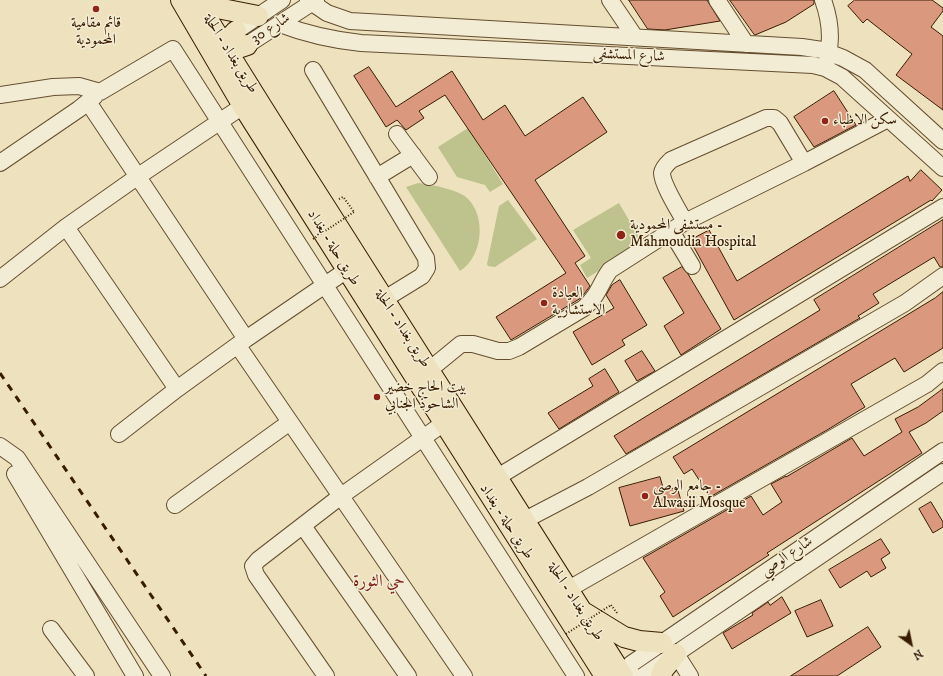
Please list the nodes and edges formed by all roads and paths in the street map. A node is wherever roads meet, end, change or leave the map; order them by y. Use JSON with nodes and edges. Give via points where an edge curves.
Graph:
{"nodes":[{"id":1,"x":181,"y":0,"type":"edge"},
{"id":2,"x":196,"y":0,"type":"edge"},
{"id":3,"x":201,"y":0,"type":"edge"},
{"id":4,"x":282,"y":0,"type":"edge"},
{"id":5,"x":610,"y":0,"type":"edge"},
{"id":6,"x":717,"y":0,"type":"edge"},
{"id":7,"x":823,"y":0,"type":"edge"},
{"id":8,"x":312,"y":3,"type":"edge"},
{"id":9,"x":258,"y":16,"type":"junction"},
{"id":10,"x":350,"y":21,"type":"junction"},
{"id":11,"x":280,"y":24,"type":"junction"},
{"id":12,"x":635,"y":37,"type":"junction"},
{"id":13,"x":346,"y":41,"type":"junction"},
{"id":14,"x":746,"y":44,"type":"junction"},
{"id":15,"x":227,"y":53,"type":"junction"},
{"id":16,"x":829,"y":53,"type":"junction"},
{"id":17,"x":825,"y":68,"type":"junction"},
{"id":18,"x":313,"y":70,"type":"dead end"},
{"id":19,"x":0,"y":95,"type":"edge"},
{"id":20,"x":94,"y":97,"type":"junction"},
{"id":21,"x":243,"y":106,"type":"junction"},
{"id":22,"x":888,"y":119,"type":"junction"},
{"id":23,"x":220,"y":121,"type":"junction"},
{"id":24,"x":397,"y":134,"type":"dead end"},
{"id":25,"x":943,"y":141,"type":"edge"},
{"id":26,"x":413,"y":155,"type":"junction"},
{"id":27,"x":0,"y":163,"type":"edge"},
{"id":28,"x":804,"y":163,"type":"junction"},
{"id":29,"x":943,"y":168,"type":"edge"},
{"id":30,"x":429,"y":176,"type":"dead end"},
{"id":31,"x":137,"y":177,"type":"junction"},
{"id":32,"x":377,"y":178,"type":"junction"},
{"id":33,"x":343,"y":197,"type":"dead end"},
{"id":34,"x":943,"y":207,"type":"edge"},
{"id":35,"x":685,"y":222,"type":"junction"},
{"id":36,"x":66,"y":227,"type":"junction"},
{"id":37,"x":671,"y":231,"type":"junction"},
{"id":38,"x":313,"y":239,"type":"dead end"},
{"id":39,"x":692,"y":266,"type":"dead end"},
{"id":40,"x":347,"y":270,"type":"junction"},
{"id":41,"x":943,"y":276,"type":"edge"},
{"id":42,"x":0,"y":279,"type":"edge"},
{"id":43,"x":325,"y":285,"type":"junction"},
{"id":44,"x":383,"y":300,"type":"junction"},
{"id":45,"x":242,"y":342,"type":"junction"},
{"id":46,"x":428,"y":371,"type":"junction"},
{"id":47,"x":943,"y":371,"type":"edge"},
{"id":48,"x":177,"y":388,"type":"junction"},
{"id":49,"x":290,"y":422,"type":"junction"},
{"id":50,"x":444,"y":424,"type":"junction"},
{"id":51,"x":119,"y":434,"type":"dead end"},
{"id":52,"x":423,"y":438,"type":"junction"},
{"id":53,"x":0,"y":446,"type":"edge"},
{"id":54,"x":943,"y":450,"type":"edge"},
{"id":55,"x":0,"y":453,"type":"edge"},
{"id":56,"x":943,"y":472,"type":"edge"},
{"id":57,"x":496,"y":478,"type":"junction"},
{"id":58,"x":341,"y":496,"type":"junction"},
{"id":59,"x":175,"y":505,"type":"dead end"},
{"id":60,"x":523,"y":521,"type":"junction"},
{"id":61,"x":303,"y":526,"type":"junction"},
{"id":62,"x":567,"y":590,"type":"junction"},
{"id":63,"x":580,"y":609,"type":"junction"},
{"id":64,"x":619,"y":617,"type":"dead end"},
{"id":65,"x":51,"y":629,"type":"dead end"},
{"id":66,"x":566,"y":634,"type":"dead end"},
{"id":67,"x":669,"y":648,"type":"junction"},
{"id":68,"x":629,"y":672,"type":"edge"},
{"id":69,"x":86,"y":676,"type":"edge"},
{"id":70,"x":135,"y":676,"type":"edge"},
{"id":71,"x":162,"y":676,"type":"edge"},
{"id":72,"x":326,"y":676,"type":"edge"},
{"id":73,"x":408,"y":676,"type":"edge"},
{"id":74,"x":464,"y":676,"type":"edge"},
{"id":75,"x":576,"y":676,"type":"edge"},
{"id":76,"x":605,"y":676,"type":"edge"},
{"id":77,"x":644,"y":676,"type":"edge"},
{"id":78,"x":661,"y":676,"type":"edge"},
{"id":79,"x":690,"y":676,"type":"edge"}],
"edges":[{"from":1,"to":15,"type":"main road","name":"طريق حلة - بغداد"},
{"from":2,"to":15,"type":"main road","name":"طريق بغداد - الحلة"},
{"from":3,"to":9,"type":"main road","via":[[222,9]]},
{"from":4,"to":9,"type":"street","name":"شارع 30"},
{"from":5,"to":12,"type":"street"},
{"from":6,"to":14,"type":"street"},
{"from":7,"to":16,"type":"street","via":[[830,26]]},
{"from":8,"to":10,"type":"street","name":"شارع المستشفى","via":[[334,17]]},
{"from":8,"to":11,"type":"street","name":"شارع 30"},
{"from":9,"to":15,"type":"street","name":"شارع 30"},
{"from":10,"to":12,"type":"street","name":"شارع المستشفى"},
{"from":10,"to":13,"type":"street","via":[[342,23],[339,28],[338,34]]},
{"from":11,"to":13,"type":"street","name":"شارع المستشفى"},
{"from":11,"to":15,"type":"street","name":"شارع 30"},
{"from":12,"to":14,"type":"street","name":"شارع المستشفى"},
{"from":13,"to":17,"type":"street","name":"شارع المستشفى","via":[[813,65]]},
{"from":14,"to":16,"type":"street","name":"شارع المستشفى","via":[[802,47]]},
{"from":15,"to":21,"type":"main road","name":"طريق حلة - بغداد"},
{"from":15,"to":44,"type":"main road","name":"طريق بغداد - الحلة"},
{"from":16,"to":17,"type":"street"},
{"from":16,"to":25,"type":"street","name":"شارع المستشفى","via":[[865,70]]},
{"from":17,"to":22,"type":"street","name":"شارع المستشفى","via":[[846,81]]},
{"from":18,"to":32,"type":"street"},
{"from":19,"to":20,"type":"street","via":[[79,86]]},
{"from":20,"to":23,"type":"street","via":[[173,49]]},
{"from":20,"to":27,"type":"street","via":[[79,110]]},
{"from":20,"to":31,"type":"street"},
{"from":21,"to":23,"type":"street"},
{"from":21,"to":40,"type":"main road","name":"طريق حلة - بغداد"},
{"from":22,"to":28,"type":"street"},
{"from":22,"to":29,"type":"street","name":"شارع المستشفى"},
{"from":23,"to":31,"type":"street"},
{"from":23,"to":43,"type":"street"},
{"from":24,"to":26,"type":"street"},
{"from":26,"to":30,"type":"street"},
{"from":26,"to":32,"type":"street"},
{"from":28,"to":35,"type":"street"},
{"from":28,"to":35,"type":"street","via":[[780,123],[774,118],[766,118],[671,160],[662,172],[664,181]]},
{"from":31,"to":36,"type":"street"},
{"from":31,"to":45,"type":"street"},
{"from":32,"to":44,"type":"street","via":[[426,258],[427,268],[422,276]]},
{"from":33,"to":38,"type":"path","bridge":true,"via":[[354,212]]},
{"from":34,"to":57,"type":"street"},
{"from":35,"to":37,"type":"street"},
{"from":36,"to":42,"type":"street"},
{"from":36,"to":48,"type":"street"},
{"from":37,"to":39,"type":"street"},
{"from":37,"to":46,"type":"street","via":[[610,270],[593,300],[584,308],[519,347],[509,351],[498,351],[473,344],[461,344]]},
{"from":40,"to":43,"type":"street"},
{"from":40,"to":50,"type":"main road","name":"طريق حلة - بغداد"},
{"from":41,"to":60,"type":"street","via":[[905,303],[588,487]]},
{"from":43,"to":45,"type":"street"},
{"from":43,"to":52,"type":"street"},
{"from":44,"to":46,"type":"main road","name":"طريق بغداد - الحلة"},
{"from":45,"to":48,"type":"street"},
{"from":45,"to":49,"type":"street"},
{"from":46,"to":57,"type":"main road","name":"طريق بغداد - الحلة"},
{"from":47,"to":62,"type":"street","via":[[927,384]]},
{"from":48,"to":51,"type":"street"},
{"from":49,"to":58,"type":"street"},
{"from":49,"to":59,"type":"street"},
{"from":50,"to":52,"type":"street"},
{"from":50,"to":76,"type":"main road","name":"طريق حلة - بغداد"},
{"from":52,"to":58,"type":"street"},
{"from":52,"to":75,"type":"street"},
{"from":53,"to":71,"type":"street","via":[[17,458]]},
{"from":54,"to":67,"type":"street","name":"شارع الوصي"},
{"from":55,"to":70,"type":"street","via":[[20,482]]},
{"from":56,"to":67,"type":"street","name":"شارع الوصي"},
{"from":57,"to":60,"type":"main road","name":"طريق بغداد - الحلة"},
{"from":58,"to":61,"type":"street"},
{"from":58,"to":74,"type":"street"},
{"from":60,"to":62,"type":"main road","name":"طريق بغداد - الحلة"},
{"from":61,"to":72,"type":"street","via":[[253,566],[256,575]]},
{"from":61,"to":73,"type":"street"},
{"from":62,"to":63,"type":"main road","name":"طريق بغداد - الحلة"},
{"from":63,"to":67,"type":"main road","via":[[624,637]]},
{"from":63,"to":68,"type":"main road","name":"طريق بغداد - الحلة"},
{"from":64,"to":66,"type":"path","bridge":true,"via":[[611,605]]},
{"from":65,"to":69,"type":"street"},
{"from":67,"to":68,"type":"street","name":"شارع الوصي"},
{"from":67,"to":77,"type":"street","name":"شارع الوصي"},
{"from":67,"to":78,"type":"main road"},
{"from":67,"to":79,"type":"street"}]}
